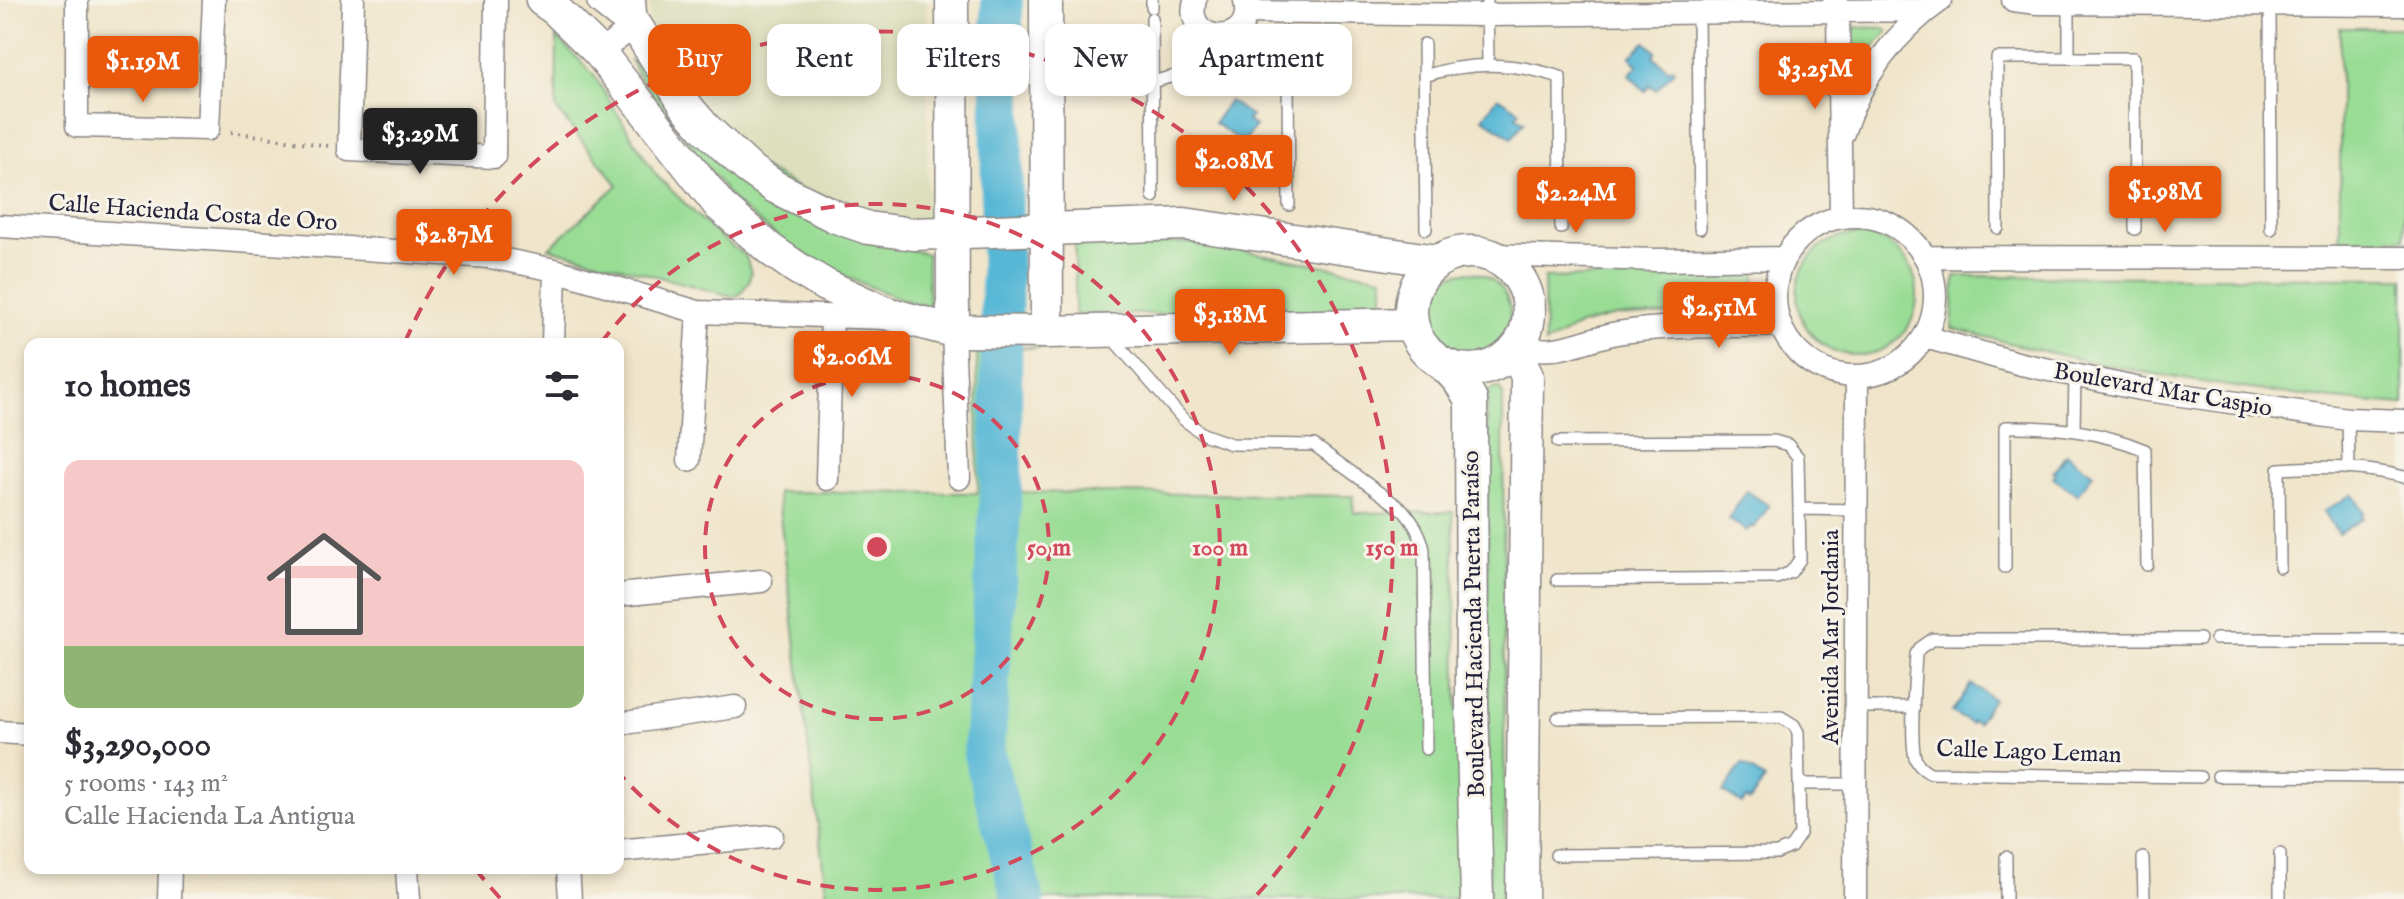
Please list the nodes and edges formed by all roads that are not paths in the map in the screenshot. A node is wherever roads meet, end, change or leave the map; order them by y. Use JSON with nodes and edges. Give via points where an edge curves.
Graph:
{"nodes":[{"id":1,"x":77,"y":0,"type":"edge"},
{"id":2,"x":214,"y":0,"type":"edge"},
{"id":3,"x":353,"y":0,"type":"edge"},
{"id":4,"x":496,"y":0,"type":"edge"},
{"id":5,"x":542,"y":0,"type":"edge"},
{"id":6,"x":603,"y":0,"type":"edge"},
{"id":7,"x":952,"y":0,"type":"edge"},
{"id":8,"x":1046,"y":0,"type":"edge"},
{"id":9,"x":1195,"y":0,"type":"edge"},
{"id":10,"x":2013,"y":0,"type":"edge"},
{"id":11,"x":2133,"y":2,"type":"edge"},
{"id":12,"x":2069,"y":3,"type":"junction"},
{"id":13,"x":2270,"y":4,"type":"junction"},
{"id":14,"x":1934,"y":5,"type":"edge"},
{"id":15,"x":2404,"y":5,"type":"edge"},
{"id":16,"x":1246,"y":6,"type":"edge"},
{"id":17,"x":1836,"y":6,"type":"edge"},
{"id":18,"x":1487,"y":8,"type":"edge"},
{"id":19,"x":635,"y":13,"type":"edge"},
{"id":20,"x":1698,"y":14,"type":"junction"},
{"id":21,"x":1198,"y":24,"type":"edge"},
{"id":22,"x":1424,"y":44,"type":"dead end"},
{"id":23,"x":599,"y":52,"type":"junction"},
{"id":24,"x":2069,"y":58,"type":"junction"},
{"id":25,"x":1488,"y":64,"type":"junction"},
{"id":26,"x":1424,"y":76,"type":"junction"},
{"id":27,"x":1152,"y":96,"type":"edge"},
{"id":28,"x":1288,"y":96,"type":"edge"},
{"id":29,"x":1838,"y":150,"type":"junction"},
{"id":30,"x":1153,"y":197,"type":"dead end"},
{"id":31,"x":1289,"y":205,"type":"dead end"},
{"id":32,"x":1841,"y":217,"type":"junction"},
{"id":33,"x":0,"y":226,"type":"edge"},
{"id":34,"x":1561,"y":228,"type":"dead end"},
{"id":35,"x":1700,"y":228,"type":"dead end"},
{"id":36,"x":1998,"y":228,"type":"dead end"},
{"id":37,"x":1426,"y":229,"type":"dead end"},
{"id":38,"x":2135,"y":229,"type":"dead end"},
{"id":39,"x":2271,"y":229,"type":"dead end"},
{"id":40,"x":1036,"y":230,"type":"junction"},
{"id":41,"x":962,"y":233,"type":"junction"},
{"id":42,"x":1494,"y":255,"type":"junction"},
{"id":43,"x":1925,"y":257,"type":"junction"},
{"id":44,"x":1784,"y":258,"type":"junction"},
{"id":45,"x":2404,"y":258,"type":"edge"},
{"id":46,"x":1437,"y":261,"type":"junction"},
{"id":47,"x":555,"y":270,"type":"junction"},
{"id":48,"x":698,"y":312,"type":"junction"},
{"id":49,"x":832,"y":318,"type":"junction"},
{"id":50,"x":902,"y":319,"type":"junction"},
{"id":51,"x":1412,"y":324,"type":"junction"},
{"id":52,"x":1780,"y":325,"type":"junction"},
{"id":53,"x":963,"y":331,"type":"junction"},
{"id":54,"x":1106,"y":331,"type":"junction"},
{"id":55,"x":1047,"y":332,"type":"junction"},
{"id":56,"x":1925,"y":337,"type":"junction"},
{"id":57,"x":553,"y":338,"type":"edge"},
{"id":58,"x":1517,"y":349,"type":"junction"},
{"id":59,"x":1438,"y":361,"type":"junction"},
{"id":60,"x":2075,"y":375,"type":"junction"},
{"id":61,"x":1857,"y":376,"type":"junction"},
{"id":62,"x":2348,"y":419,"type":"junction"},
{"id":63,"x":2404,"y":421,"type":"edge"},
{"id":64,"x":2074,"y":429,"type":"junction"},
{"id":65,"x":1558,"y":442,"type":"dead end"},
{"id":66,"x":689,"y":460,"type":"dead end"},
{"id":67,"x":2349,"y":468,"type":"junction"},
{"id":68,"x":2404,"y":477,"type":"edge"},
{"id":69,"x":959,"y":478,"type":"dead end"},
{"id":70,"x":827,"y":479,"type":"dead end"},
{"id":71,"x":1800,"y":509,"type":"junction"},
{"id":72,"x":1856,"y":510,"type":"junction"},
{"id":73,"x":2147,"y":565,"type":"dead end"},
{"id":74,"x":2005,"y":567,"type":"dead end"},
{"id":75,"x":2280,"y":567,"type":"dead end"},
{"id":76,"x":1557,"y":580,"type":"dead end"},
{"id":77,"x":761,"y":581,"type":"dead end"},
{"id":78,"x":624,"y":594,"type":"edge"},
{"id":79,"x":2200,"y":639,"type":"dead end"},
{"id":80,"x":2216,"y":639,"type":"dead end"},
{"id":81,"x":2404,"y":639,"type":"edge"},
{"id":82,"x":735,"y":707,"type":"dead end"},
{"id":83,"x":1857,"y":707,"type":"junction"},
{"id":84,"x":1914,"y":707,"type":"junction"},
{"id":85,"x":1558,"y":718,"type":"dead end"},
{"id":86,"x":624,"y":723,"type":"edge"},
{"id":87,"x":0,"y":732,"type":"edge"},
{"id":88,"x":24,"y":734,"type":"edge"},
{"id":89,"x":1426,"y":749,"type":"dead end"},
{"id":90,"x":2218,"y":776,"type":"dead end"},
{"id":91,"x":2200,"y":777,"type":"dead end"},
{"id":92,"x":2404,"y":777,"type":"edge"},
{"id":93,"x":1800,"y":784,"type":"junction"},
{"id":94,"x":1856,"y":784,"type":"junction"},
{"id":95,"x":772,"y":836,"type":"dead end"},
{"id":96,"x":624,"y":850,"type":"edge"},
{"id":97,"x":2280,"y":854,"type":"dead end"},
{"id":98,"x":1556,"y":855,"type":"dead end"},
{"id":99,"x":2006,"y":857,"type":"dead end"},
{"id":100,"x":2143,"y":858,"type":"dead end"},
{"id":101,"x":170,"y":874,"type":"edge"},
{"id":102,"x":407,"y":874,"type":"edge"},
{"id":103,"x":568,"y":874,"type":"edge"},
{"id":104,"x":169,"y":899,"type":"edge"},
{"id":105,"x":409,"y":899,"type":"edge"},
{"id":106,"x":570,"y":899,"type":"edge"},
{"id":107,"x":1477,"y":899,"type":"edge"},
{"id":108,"x":1522,"y":899,"type":"edge"},
{"id":109,"x":1855,"y":899,"type":"edge"},
{"id":110,"x":2006,"y":899,"type":"edge"},
{"id":111,"x":2144,"y":899,"type":"edge"},
{"id":112,"x":2280,"y":899,"type":"edge"}],
"edges":[{"from":1,"to":2,"type":"street","via":[[77,126],[208,129]]},
{"from":3,"to":4,"type":"street","via":[[349,150],[494,157]]},
{"from":5,"to":23,"type":"street"},
{"from":6,"to":19,"type":"street"},
{"from":7,"to":41,"type":"street"},
{"from":8,"to":40,"type":"street"},
{"from":9,"to":21,"type":"street"},
{"from":10,"to":12,"type":"street"},
{"from":11,"to":12,"type":"street"},
{"from":11,"to":13,"type":"street"},
{"from":12,"to":24,"type":"lane"},
{"from":13,"to":15,"type":"street"},
{"from":13,"to":39,"type":"lane"},
{"from":14,"to":17,"type":"street"},
{"from":14,"to":29,"type":"street","via":[[1877,63]]},
{"from":16,"to":18,"type":"street"},
{"from":17,"to":20,"type":"street"},
{"from":17,"to":29,"type":"street"},
{"from":18,"to":20,"type":"street"},
{"from":18,"to":25,"type":"lane"},
{"from":19,"to":23,"type":"street"},
{"from":19,"to":41,"type":"street","via":[[670,82],[705,128],[775,187],[868,228]]},
{"from":20,"to":35,"type":"lane"},
{"from":22,"to":26,"type":"lane"},
{"from":23,"to":50,"type":"street","via":[[720,206],[797,268]]},
{"from":24,"to":36,"type":"lane","via":[[1997,58]]},
{"from":24,"to":38,"type":"lane","via":[[2134,58]]},
{"from":25,"to":26,"type":"lane"},
{"from":25,"to":34,"type":"lane","via":[[1560,77]]},
{"from":26,"to":37,"type":"lane"},
{"from":27,"to":30,"type":"lane"},
{"from":28,"to":31,"type":"lane"},
{"from":29,"to":32,"type":"street"},
{"from":32,"to":43,"type":"street","via":[[1889,223],[1910,237]]},
{"from":32,"to":44,"type":"street","via":[[1798,239]]},
{"from":33,"to":47,"type":"street","name":"Calle Hacienda Costa de Oro","via":[[490,257]]},
{"from":40,"to":41,"type":"street"},
{"from":40,"to":46,"type":"street","via":[[1184,224]]},
{"from":40,"to":55,"type":"street"},
{"from":41,"to":53,"type":"street"},
{"from":42,"to":44,"type":"street"},
{"from":42,"to":46,"type":"street","via":[[1465,251]]},
{"from":42,"to":58,"type":"street","via":[[1516,271],[1529,295],[1530,321]]},
{"from":43,"to":45,"type":"street"},
{"from":43,"to":56,"type":"street","via":[[1936,297]]},
{"from":44,"to":52,"type":"street","via":[[1775,291]]},
{"from":46,"to":51,"type":"street","via":[[1420,278],[1411,300]]},
{"from":47,"to":48,"type":"street","name":"Calle Hacienda Costa de Oro"},
{"from":47,"to":57,"type":"street"},
{"from":48,"to":49,"type":"street","name":"Calle Hacienda Costa de Oro"},
{"from":48,"to":66,"type":"street"},
{"from":49,"to":50,"type":"street","name":"Calle Hacienda Costa de Oro"},
{"from":49,"to":70,"type":"street"},
{"from":50,"to":53,"type":"street"},
{"from":51,"to":54,"type":"street"},
{"from":51,"to":59,"type":"street","via":[[1421,346]]},
{"from":52,"to":58,"type":"street","via":[[1617,333],[1572,346]]},
{"from":52,"to":61,"type":"street","via":[[1790,343],[1819,368]]},
{"from":53,"to":55,"type":"street"},
{"from":53,"to":69,"type":"street"},
{"from":54,"to":55,"type":"street"},
{"from":54,"to":89,"type":"lane","via":[[1183,419],[1203,434],[1231,444],[1314,445],[1410,518],[1424,550]]},
{"from":56,"to":60,"type":"street","name":"Boulevard Mar Caspio"},
{"from":56,"to":61,"type":"street","via":[[1896,365]]},
{"from":58,"to":59,"type":"street","via":[[1491,367],[1478,369],[1464,371]]},
{"from":58,"to":108,"type":"street","name":"Boulevard Hacienda Puerta Paraíso","via":[[1527,376]]},
{"from":59,"to":107,"type":"street","name":"Boulevard Hacienda Puerta Paraíso","via":[[1471,400]]},
{"from":60,"to":62,"type":"street","name":"Boulevard Mar Caspio"},
{"from":60,"to":64,"type":"lane"},
{"from":61,"to":72,"type":"street","name":"Avenida Mar Jordania"},
{"from":62,"to":63,"type":"street","name":"Boulevard Mar Caspio"},
{"from":62,"to":67,"type":"lane"},
{"from":64,"to":73,"type":"lane","via":[[2145,450]]},
{"from":64,"to":74,"type":"lane","via":[[2005,427]]},
{"from":65,"to":71,"type":"lane","via":[[1781,442],[1798,457]]},
{"from":67,"to":68,"type":"lane"},
{"from":67,"to":75,"type":"lane","via":[[2279,469]]},
{"from":71,"to":72,"type":"lane"},
{"from":71,"to":76,"type":"lane","via":[[1800,559],[1784,576]]},
{"from":72,"to":83,"type":"street","name":"Avenida Mar Jordania"},
{"from":77,"to":78,"type":"street"},
{"from":79,"to":84,"type":"lane","name":"Calle Lago Leman","via":[[1933,639],[1916,654]]},
{"from":80,"to":81,"type":"lane"},
{"from":82,"to":86,"type":"street"},
{"from":83,"to":84,"type":"lane","name":"Calle Lago Leman"},
{"from":83,"to":94,"type":"street","name":"Avenida Mar Jordania"},
{"from":84,"to":91,"type":"lane","name":"Calle Lago Leman","via":[[1915,757],[1923,770],[1937,775]]},
{"from":85,"to":93,"type":"lane","via":[[1781,717],[1798,732]]},
{"from":87,"to":88,"type":"street"},
{"from":90,"to":92,"type":"lane"},
{"from":93,"to":94,"type":"lane"},
{"from":93,"to":98,"type":"lane","via":[[1800,834],[1784,851]]},
{"from":94,"to":109,"type":"street","name":"Avenida Mar Jordania"},
{"from":95,"to":96,"type":"street"},
{"from":97,"to":112,"type":"lane"},
{"from":99,"to":110,"type":"lane"},
{"from":100,"to":111,"type":"lane"},
{"from":101,"to":104,"type":"street"},
{"from":102,"to":105,"type":"street"},
{"from":103,"to":106,"type":"street"}]}
